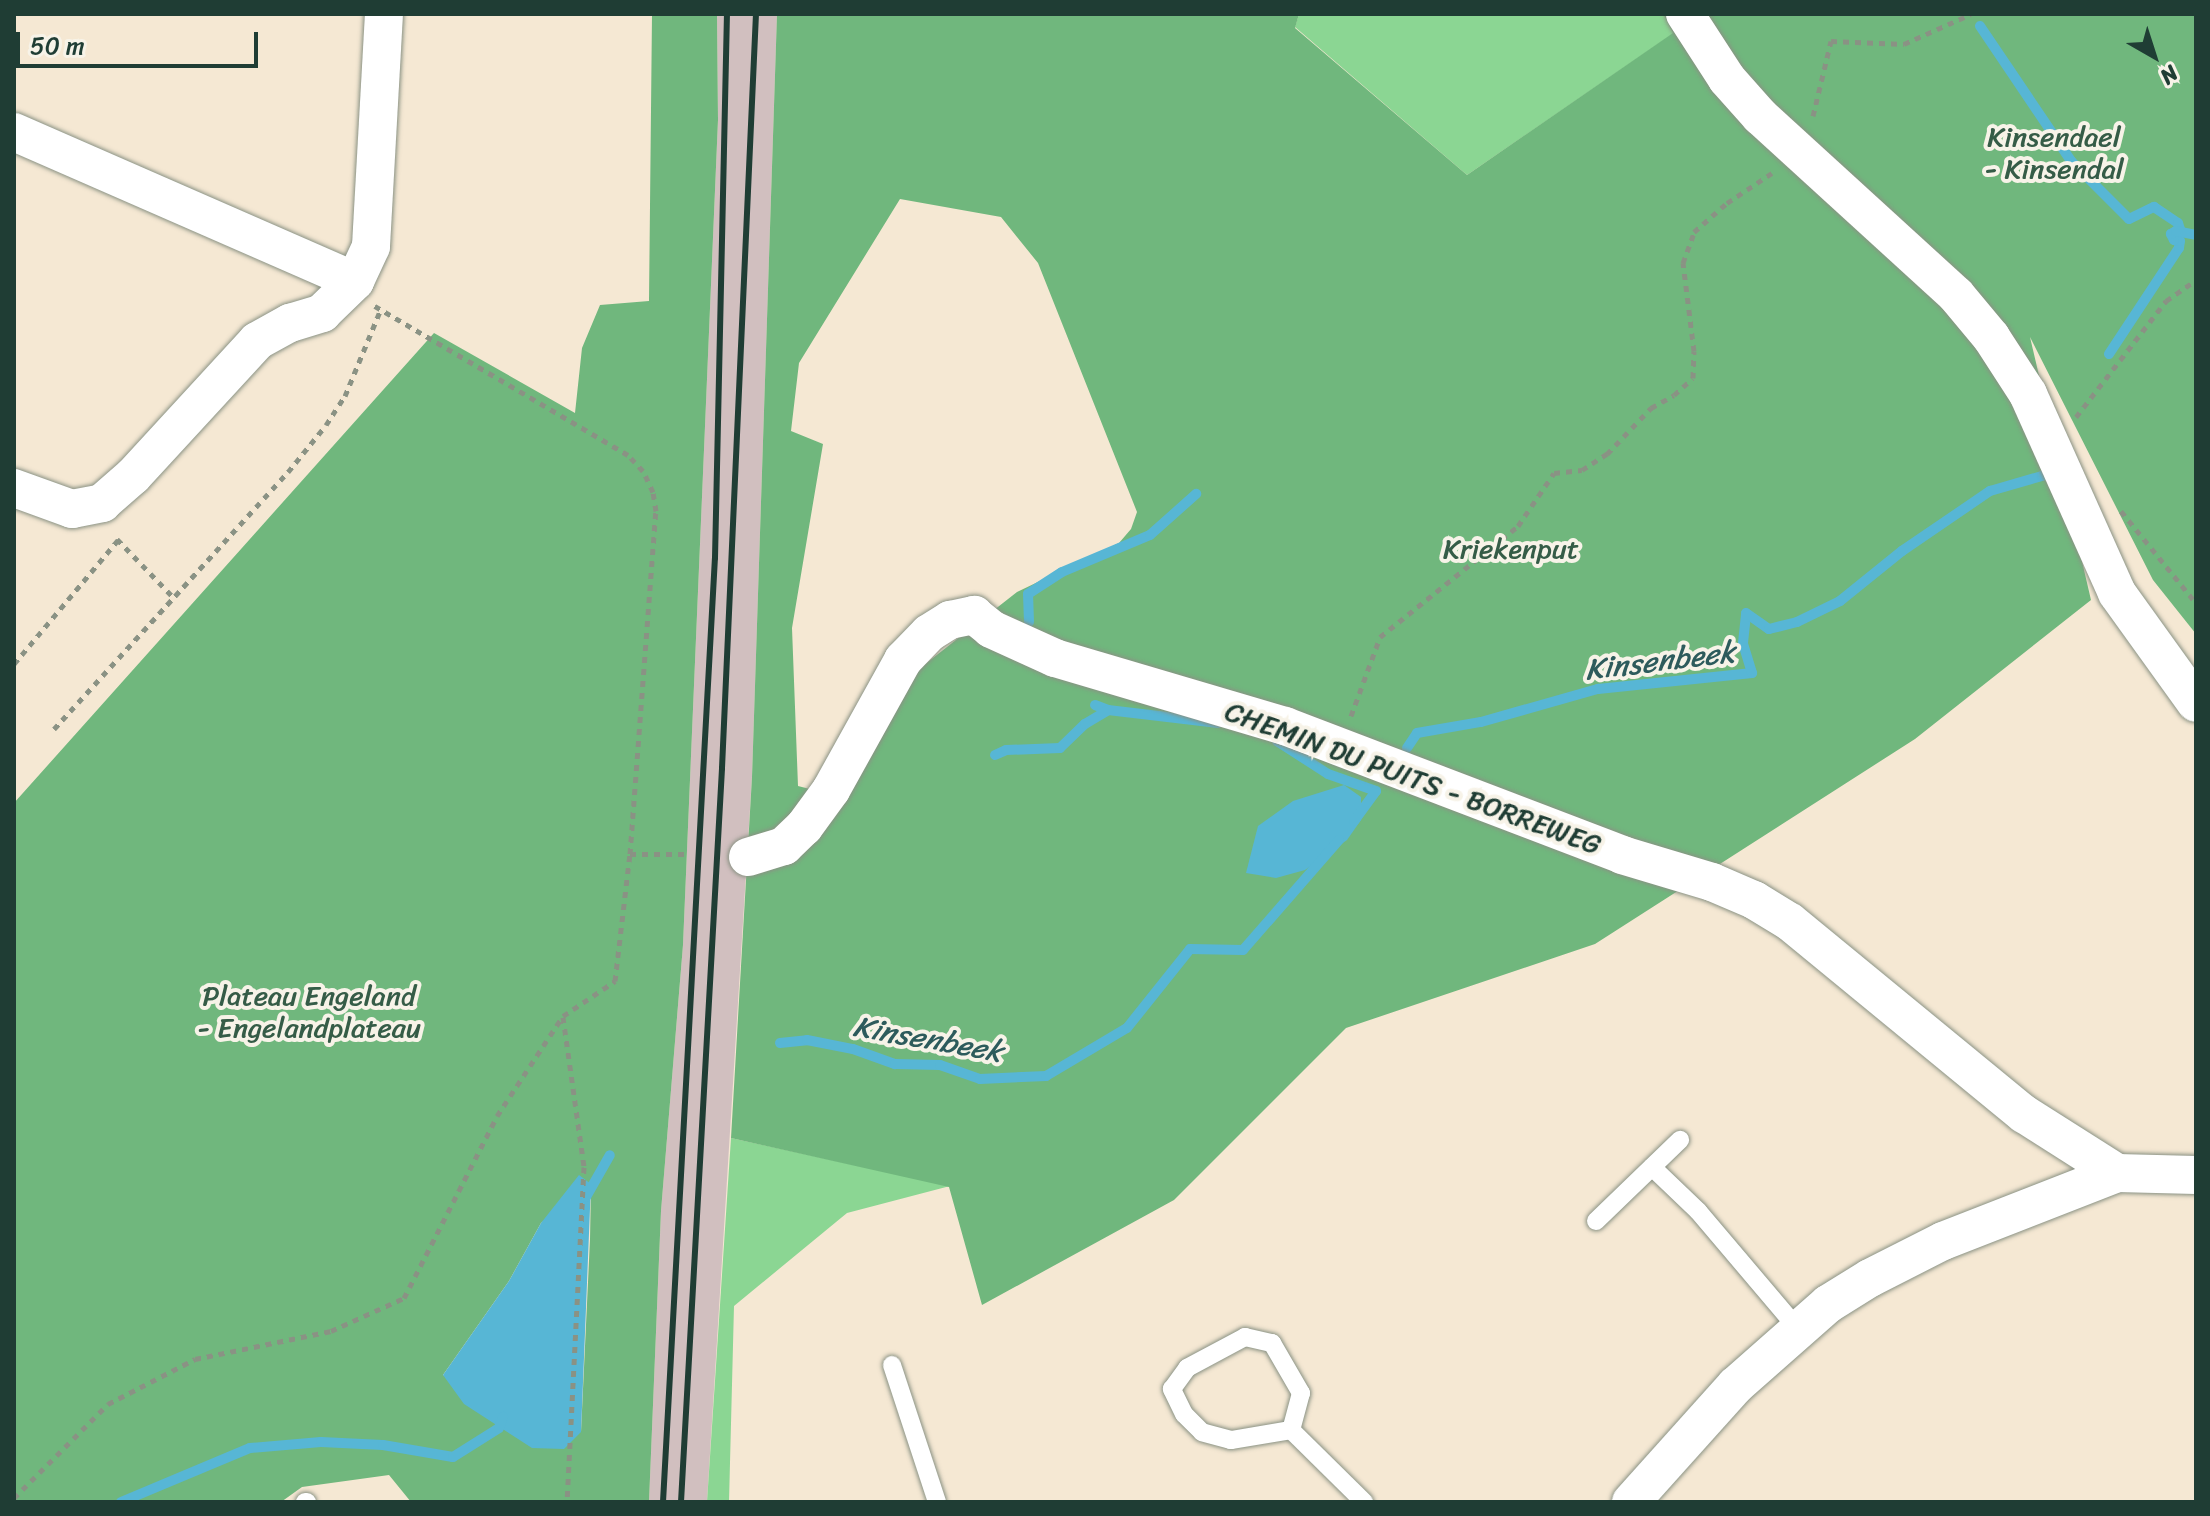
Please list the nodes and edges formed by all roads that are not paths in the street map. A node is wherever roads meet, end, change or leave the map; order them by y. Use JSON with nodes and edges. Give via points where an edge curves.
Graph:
{"nodes":[{"id":1,"x":384,"y":14,"type":"edge"},
{"id":2,"x":1685,"y":14,"type":"edge"},
{"id":3,"x":14,"y":132,"type":"edge"},
{"id":4,"x":355,"y":281,"type":"junction"},
{"id":5,"x":14,"y":488,"type":"edge"},
{"id":6,"x":2196,"y":703,"type":"edge"},
{"id":7,"x":748,"y":857,"type":"dead end"},
{"id":8,"x":1680,"y":1140,"type":"dead end"},
{"id":9,"x":1652,"y":1167,"type":"junction"},
{"id":10,"x":2117,"y":1173,"type":"junction"},
{"id":11,"x":2196,"y":1175,"type":"edge"},
{"id":12,"x":1596,"y":1221,"type":"dead end"},
{"id":13,"x":1798,"y":1329,"type":"junction"},
{"id":14,"x":892,"y":1365,"type":"dead end"},
{"id":15,"x":1291,"y":1430,"type":"junction"},
{"id":16,"x":937,"y":1502,"type":"edge"},
{"id":17,"x":1364,"y":1502,"type":"edge"},
{"id":18,"x":1631,"y":1502,"type":"edge"}],
"edges":[{"from":1,"to":4,"type":"street","via":[[371,246]]},
{"from":2,"to":6,"type":"street","via":[[1727,79],[1808,141],[1991,337],[2028,394],[2117,593]]},
{"from":3,"to":4,"type":"street"},
{"from":4,"to":5,"type":"street","via":[[322,313],[257,341],[102,503],[72,509]]},
{"from":7,"to":10,"type":"street","name":"CHEMIN DU PUITS - BORREWEG","via":[[784,846],[804,827],[831,790],[903,660],[929,633],[950,620],[974,615],[991,629],[1055,658],[1285,726],[1754,900],[1790,922],[2024,1114]]},
{"from":8,"to":9,"type":"lane"},
{"from":9,"to":12,"type":"lane"},
{"from":9,"to":13,"type":"lane","via":[[1698,1211]]},
{"from":10,"to":11,"type":"street"},
{"from":10,"to":13,"type":"street","via":[[1943,1241],[1859,1285]]},
{"from":13,"to":18,"type":"street","via":[[1735,1386]]},
{"from":14,"to":16,"type":"lane"},
{"from":15,"to":15,"type":"lane","via":[[1231,1440],[1202,1432],[1184,1414],[1172,1389],[1187,1368],[1245,1337],[1272,1343],[1301,1393]]},
{"from":15,"to":17,"type":"lane"}]}
